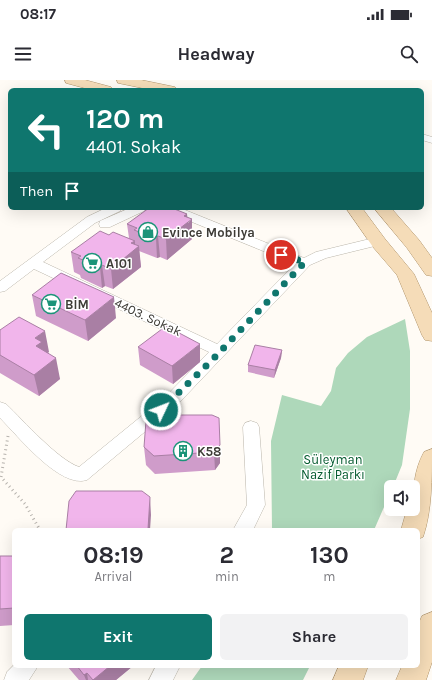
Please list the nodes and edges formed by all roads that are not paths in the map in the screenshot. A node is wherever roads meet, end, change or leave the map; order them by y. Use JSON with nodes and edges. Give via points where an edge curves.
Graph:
{"nodes":[{"id":1,"x":71,"y":80,"type":"edge"},
{"id":2,"x":123,"y":80,"type":"edge"},
{"id":3,"x":99,"y":88,"type":"edge"},
{"id":4,"x":161,"y":88,"type":"edge"},
{"id":5,"x":112,"y":210,"type":"edge"},
{"id":6,"x":136,"y":210,"type":"edge"},
{"id":7,"x":174,"y":210,"type":"edge"},
{"id":8,"x":355,"y":210,"type":"edge"},
{"id":9,"x":384,"y":210,"type":"edge"},
{"id":10,"x":378,"y":241,"type":"junction"},
{"id":11,"x":51,"y":249,"type":"junction"},
{"id":12,"x":305,"y":262,"type":"junction"},
{"id":13,"x":33,"y":263,"type":"junction"},
{"id":14,"x":432,"y":271,"type":"edge"},
{"id":15,"x":0,"y":288,"type":"edge"},
{"id":16,"x":432,"y":335,"type":"edge"},
{"id":17,"x":220,"y":351,"type":"junction"},
{"id":18,"x":5,"y":413,"type":"edge"},
{"id":19,"x":251,"y":427,"type":"dead end"},
{"id":20,"x":432,"y":458,"type":"edge"},
{"id":21,"x":244,"y":528,"type":"edge"},
{"id":22,"x":414,"y":528,"type":"edge"},
{"id":23,"x":432,"y":625,"type":"edge"},
{"id":24,"x":420,"y":656,"type":"edge"},
{"id":25,"x":25,"y":668,"type":"edge"},
{"id":26,"x":169,"y":668,"type":"edge"},
{"id":27,"x":353,"y":668,"type":"edge"},
{"id":28,"x":415,"y":668,"type":"edge"},
{"id":29,"x":15,"y":680,"type":"edge"},
{"id":30,"x":160,"y":680,"type":"edge"},
{"id":31,"x":348,"y":680,"type":"edge"},
{"id":32,"x":411,"y":680,"type":"edge"}],
"edges":[{"from":1,"to":3,"type":"main road"},
{"from":2,"to":4,"type":"main road"},
{"from":5,"to":11,"type":"street","via":[[91,220]]},
{"from":6,"to":11,"type":"street"},
{"from":7,"to":12,"type":"street"},
{"from":8,"to":10,"type":"main road"},
{"from":9,"to":14,"type":"main road"},
{"from":10,"to":12,"type":"street","via":[[321,255]]},
{"from":10,"to":16,"type":"main road","via":[[405,274]]},
{"from":11,"to":13,"type":"street"},
{"from":12,"to":17,"type":"street"},
{"from":13,"to":15,"type":"street"},
{"from":13,"to":17,"type":"street","name":"4403. Sokak"},
{"from":17,"to":18,"type":"street","via":[[171,401],[81,475],[65,469]]},
{"from":19,"to":21,"type":"street","via":[[256,505]]},
{"from":20,"to":22,"type":"main road"},
{"from":23,"to":24,"type":"main road"},
{"from":25,"to":29,"type":"street"},
{"from":26,"to":30,"type":"street"},
{"from":27,"to":31,"type":"main road"},
{"from":28,"to":32,"type":"main road"}]}
